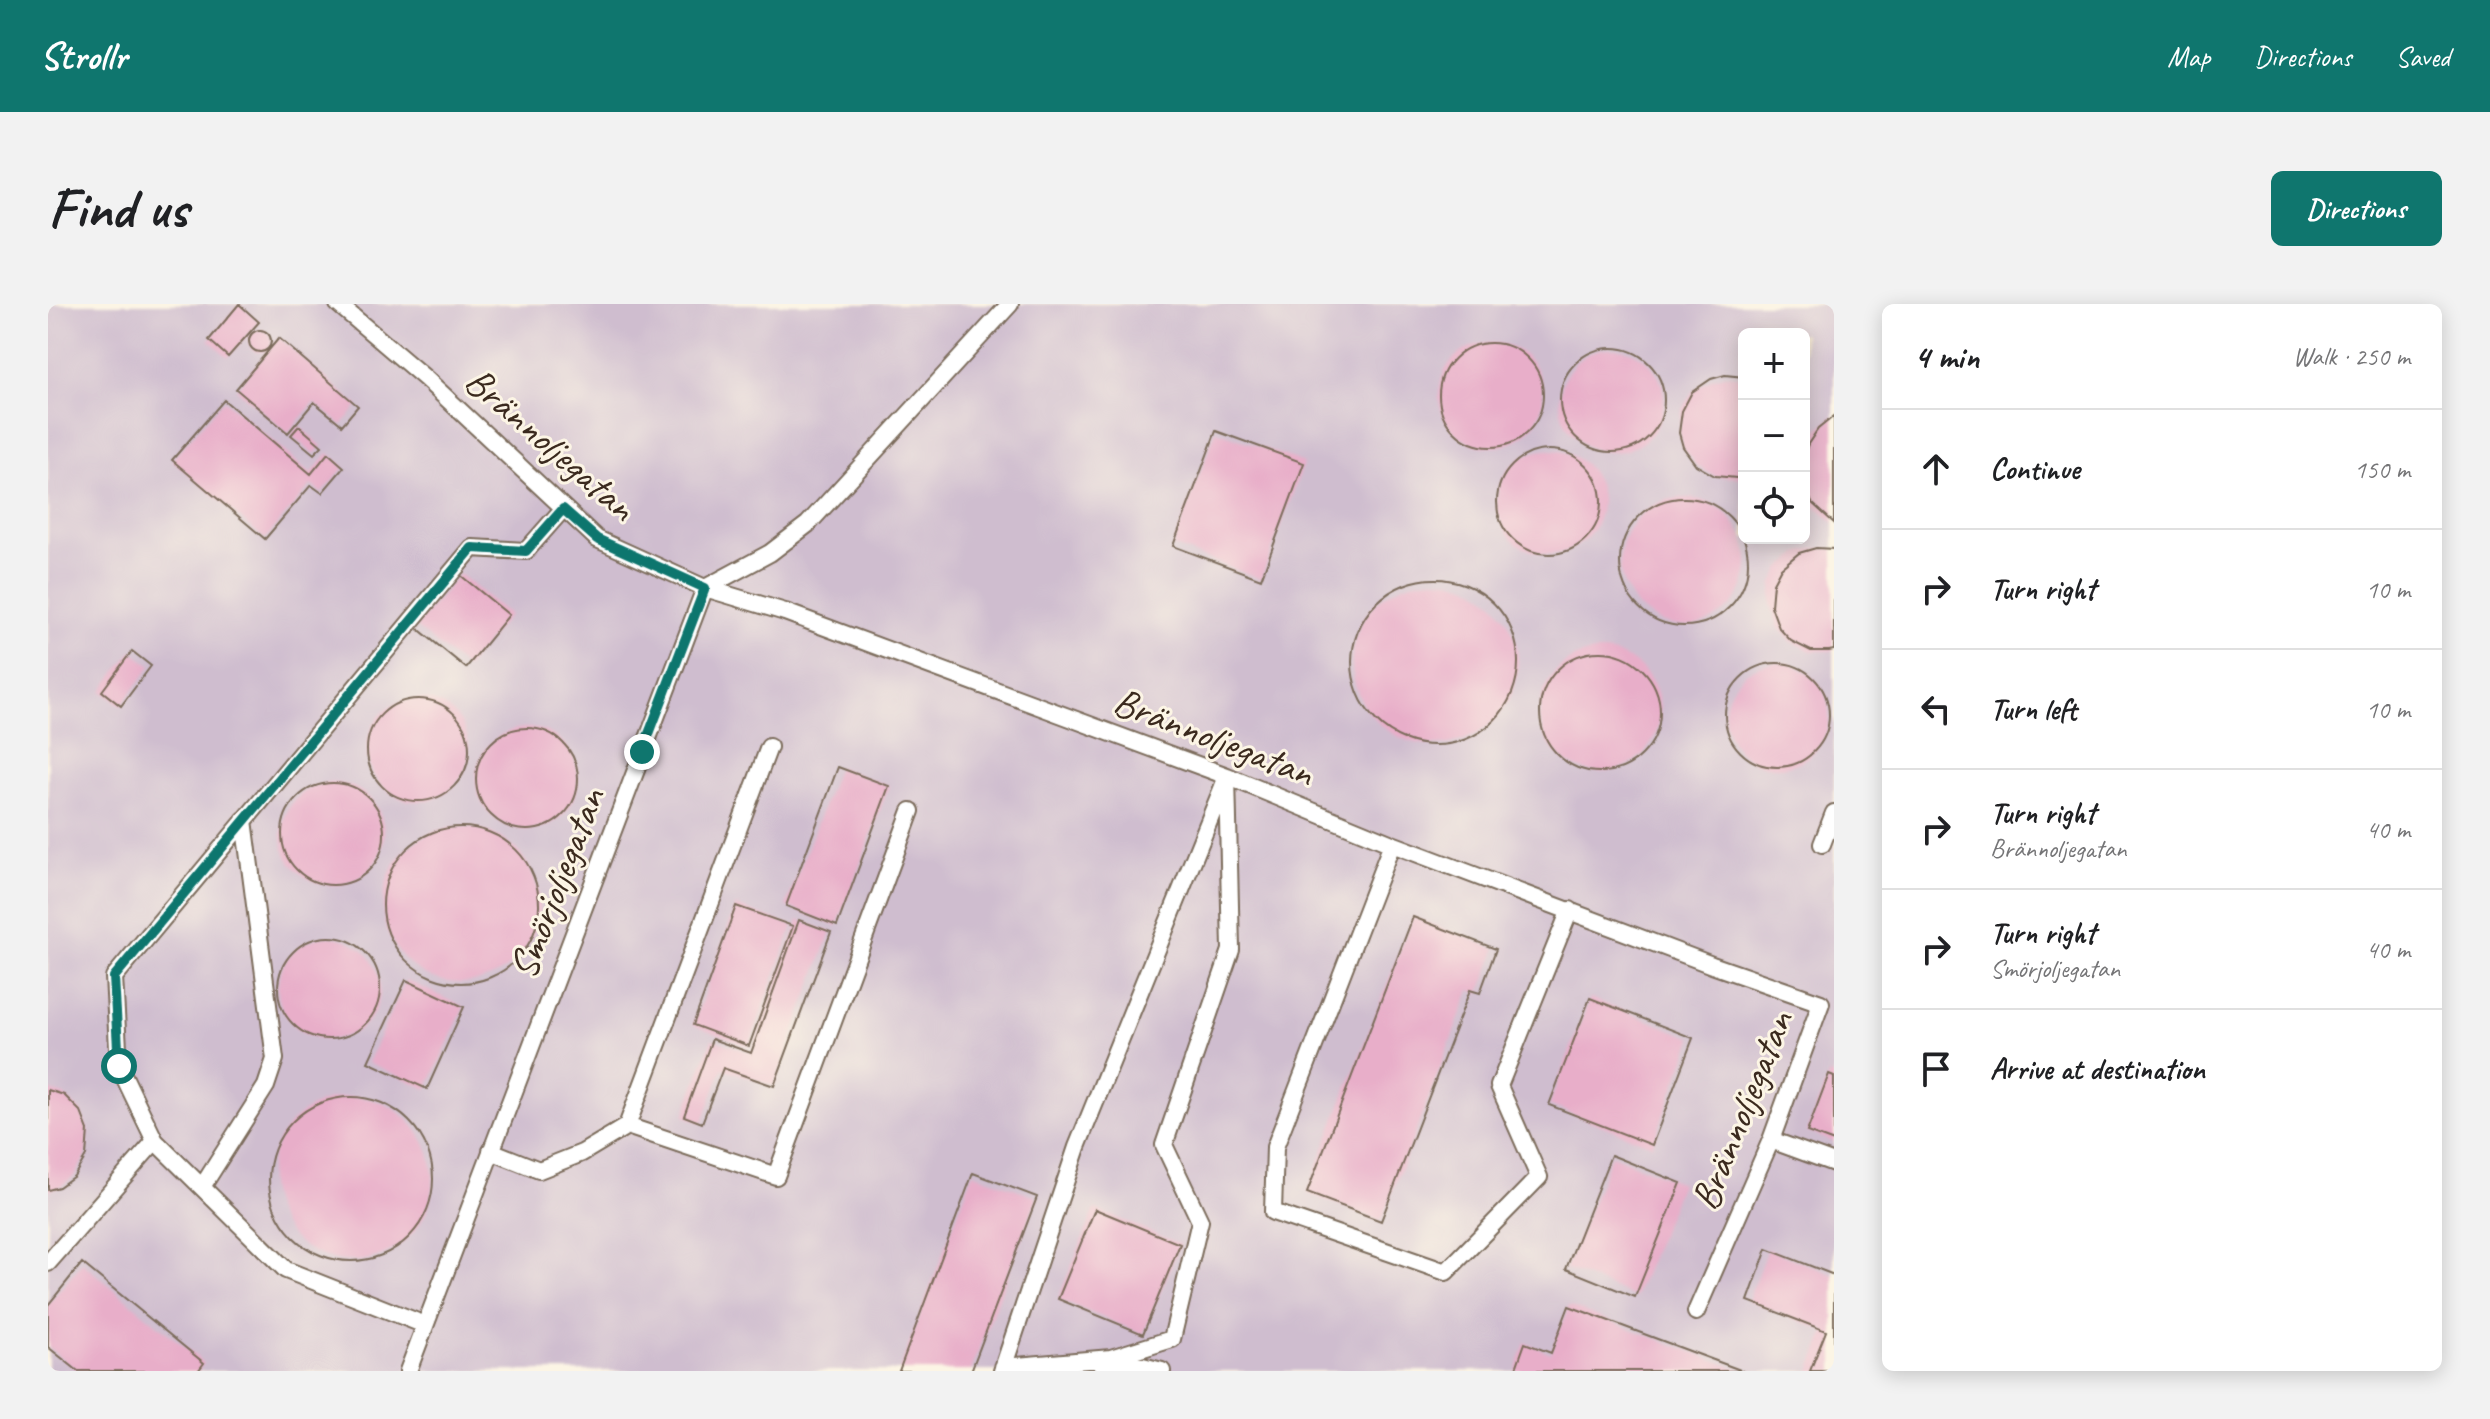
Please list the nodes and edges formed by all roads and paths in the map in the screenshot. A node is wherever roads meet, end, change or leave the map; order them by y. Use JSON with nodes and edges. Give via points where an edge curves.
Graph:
{"nodes":[{"id":1,"x":338,"y":304,"type":"edge"},
{"id":2,"x":1010,"y":304,"type":"edge"},
{"id":3,"x":563,"y":509,"type":"junction"},
{"id":4,"x":705,"y":588,"type":"junction"},
{"id":5,"x":769,"y":747,"type":"dead end"},
{"id":6,"x":1227,"y":776,"type":"junction"},
{"id":7,"x":911,"y":811,"type":"dead end"},
{"id":8,"x":1834,"y":813,"type":"edge"},
{"id":9,"x":244,"y":820,"type":"junction"},
{"id":10,"x":1392,"y":844,"type":"junction"},
{"id":11,"x":1822,"y":844,"type":"dead end"},
{"id":12,"x":1570,"y":910,"type":"junction"},
{"id":13,"x":1827,"y":1005,"type":"edge"},
{"id":14,"x":627,"y":1126,"type":"junction"},
{"id":15,"x":1771,"y":1140,"type":"junction"},
{"id":16,"x":155,"y":1141,"type":"junction"},
{"id":17,"x":491,"y":1151,"type":"junction"},
{"id":18,"x":1834,"y":1163,"type":"edge"},
{"id":19,"x":202,"y":1187,"type":"junction"},
{"id":20,"x":48,"y":1263,"type":"edge"},
{"id":21,"x":1696,"y":1312,"type":"dead end"},
{"id":22,"x":425,"y":1325,"type":"junction"},
{"id":23,"x":1107,"y":1364,"type":"edge"},
{"id":24,"x":1003,"y":1369,"type":"edge"},
{"id":25,"x":408,"y":1371,"type":"edge"},
{"id":26,"x":1162,"y":1371,"type":"edge"}],
"edges":[{"from":1,"to":3,"type":"lane","name":"Brännoljegatan"},
{"from":2,"to":4,"type":"lane","via":[[808,524],[770,553]]},
{"from":3,"to":4,"type":"lane","name":"Brännoljegatan","via":[[597,539]]},
{"from":3,"to":9,"type":"lane","via":[[526,551],[472,548]]},
{"from":4,"to":6,"type":"lane","name":"Brännoljegatan","via":[[785,612]]},
{"from":4,"to":17,"type":"lane","name":"Smörjoljegatan"},
{"from":5,"to":14,"type":"lane"},
{"from":6,"to":10,"type":"lane","name":"Brännoljegatan"},
{"from":6,"to":23,"type":"lane","via":[[1231,950],[1164,1145],[1200,1221],[1172,1339]]},
{"from":6,"to":24,"type":"lane","via":[[1077,1147]]},
{"from":7,"to":14,"type":"lane","via":[[776,1176]]},
{"from":8,"to":11,"type":"lane"},
{"from":9,"to":16,"type":"lane","via":[[114,977],[119,1066]]},
{"from":9,"to":19,"type":"lane","via":[[275,1059],[266,1086]]},
{"from":10,"to":12,"type":"lane","name":"Brännoljegatan"},
{"from":10,"to":12,"type":"lane","via":[[1275,1147],[1273,1212],[1446,1272],[1539,1177],[1499,1086]]},
{"from":12,"to":13,"type":"lane","name":"Brännoljegatan"},
{"from":13,"to":15,"type":"lane","name":"Brännoljegatan"},
{"from":14,"to":17,"type":"lane","via":[[582,1153],[539,1170]]},
{"from":15,"to":18,"type":"lane"},
{"from":15,"to":21,"type":"lane","name":"Brännoljegatan"},
{"from":16,"to":19,"type":"lane"},
{"from":16,"to":20,"type":"lane"},
{"from":17,"to":22,"type":"lane","name":"Smörjoljegatan"},
{"from":19,"to":22,"type":"lane","via":[[286,1270]]},
{"from":22,"to":25,"type":"lane","name":"Smörjoljegatan"},
{"from":23,"to":24,"type":"lane"},
{"from":23,"to":26,"type":"lane"}]}
